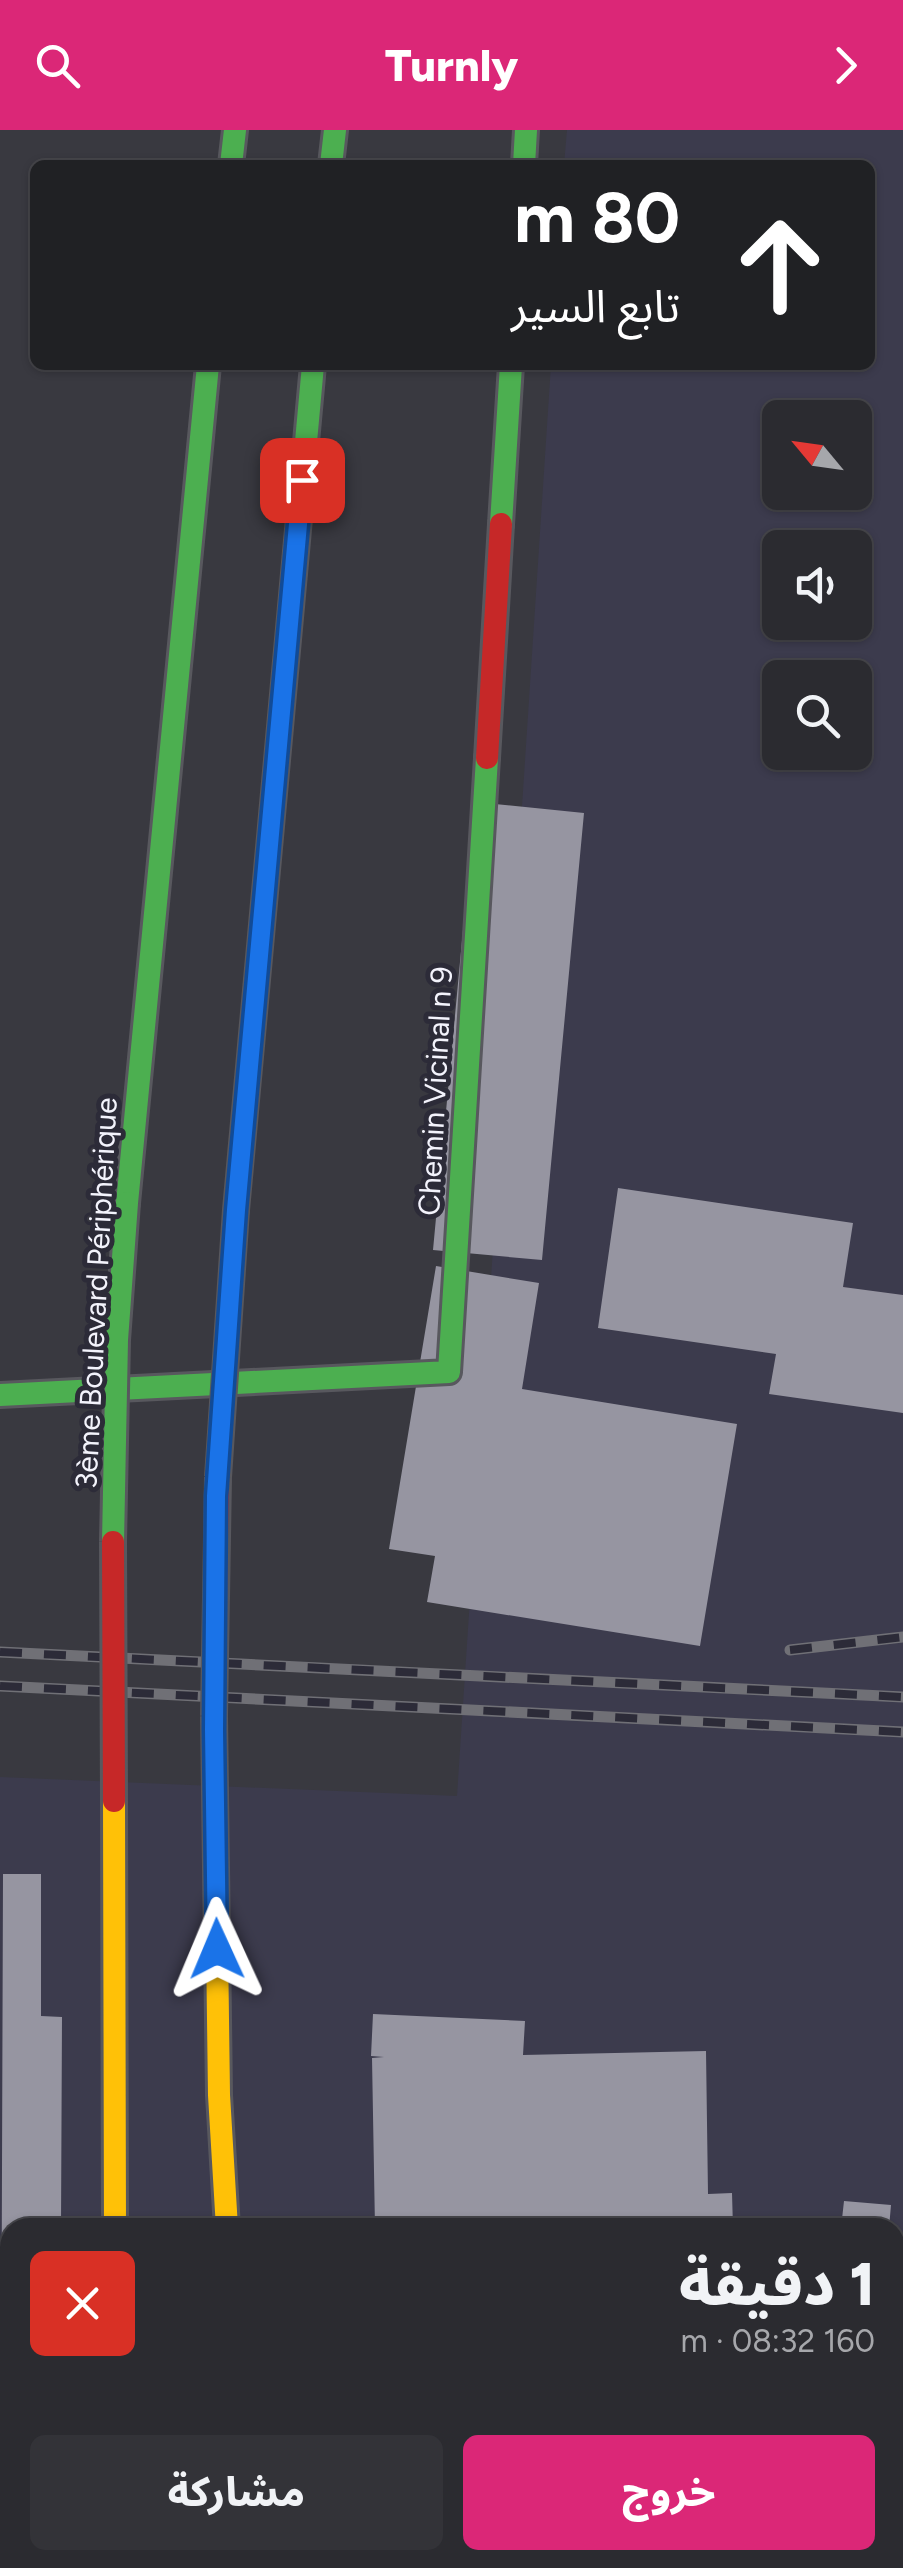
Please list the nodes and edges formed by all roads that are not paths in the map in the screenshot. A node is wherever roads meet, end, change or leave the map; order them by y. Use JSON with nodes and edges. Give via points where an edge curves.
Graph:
{"nodes":[{"id":1,"x":235,"y":130,"type":"edge"},
{"id":2,"x":334,"y":130,"type":"edge"},
{"id":3,"x":526,"y":130,"type":"edge"},
{"id":4,"x":232,"y":160,"type":"edge"},
{"id":5,"x":331,"y":160,"type":"edge"},
{"id":6,"x":524,"y":160,"type":"edge"},
{"id":7,"x":207,"y":370,"type":"edge"},
{"id":8,"x":313,"y":370,"type":"edge"},
{"id":9,"x":511,"y":370,"type":"edge"},
{"id":10,"x":0,"y":1394,"type":"edge"},
{"id":11,"x":115,"y":2218,"type":"edge"},
{"id":12,"x":227,"y":2218,"type":"edge"}],
"edges":[{"from":1,"to":4,"type":"main road"},
{"from":2,"to":5,"type":"main road"},
{"from":3,"to":6,"type":"main road"},
{"from":7,"to":11,"type":"main road","name":"3ème Boulevard Périphérique","bridge":true,"via":[[117,1340]]},
{"from":8,"to":12,"type":"main road","bridge":true,"via":[[216,1496],[219,2096]]},
{"from":9,"to":10,"type":"main road","name":"Chemin Vicinal n 9","via":[[448,1372]]}]}
